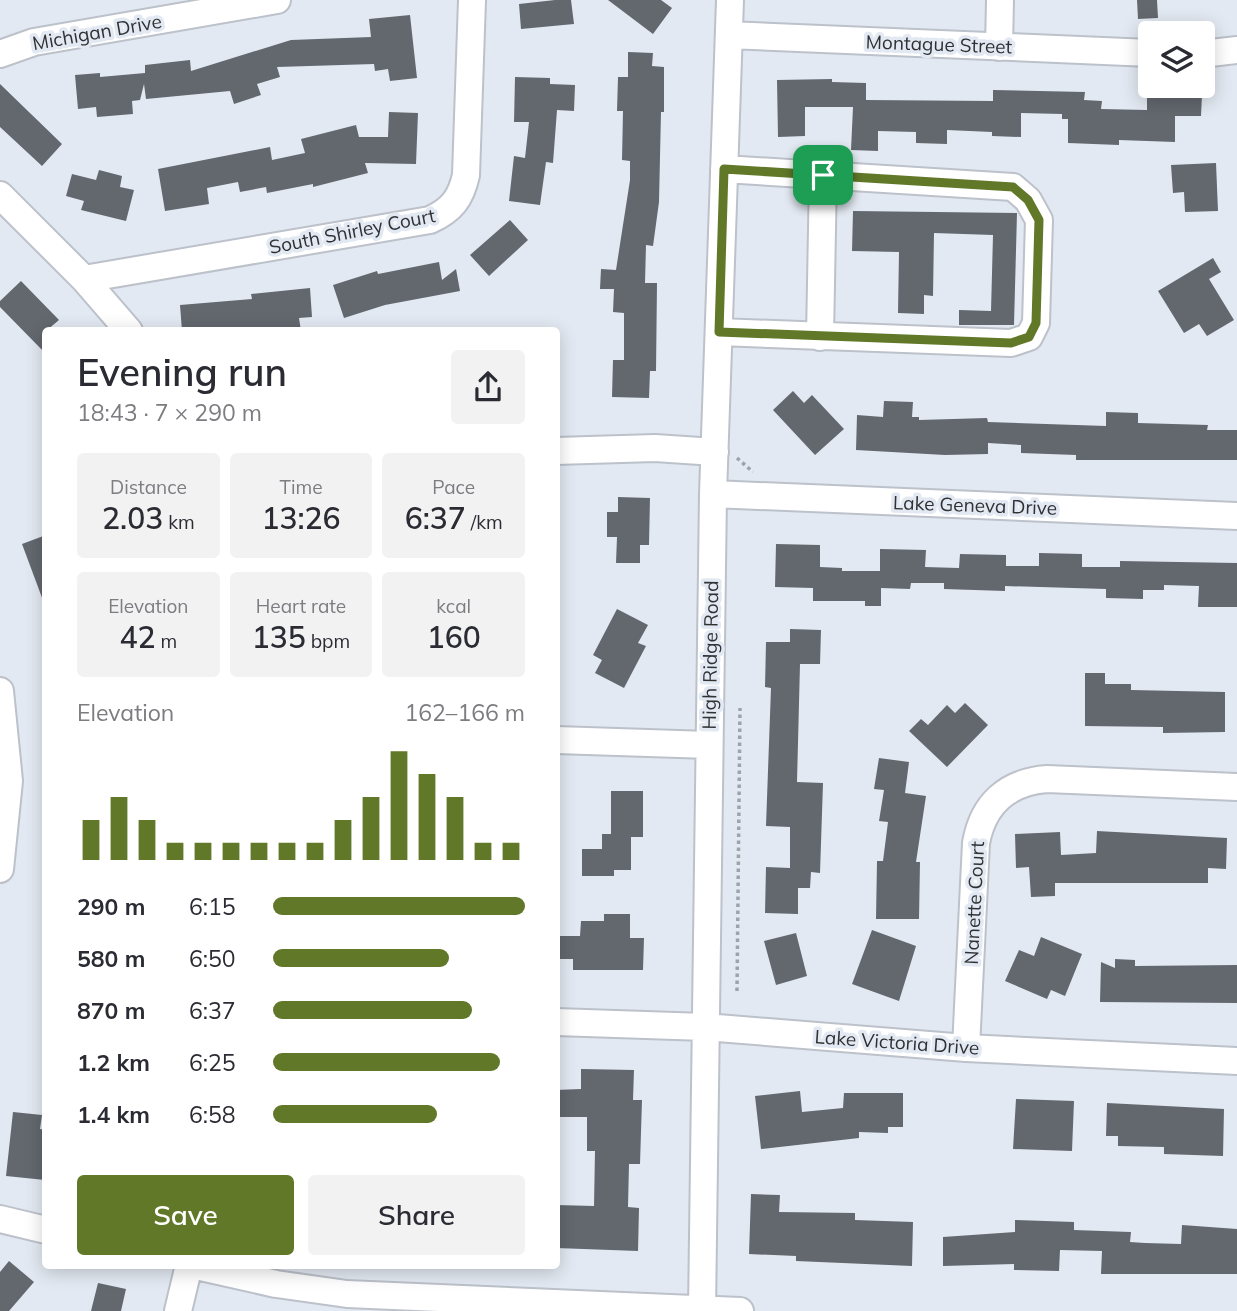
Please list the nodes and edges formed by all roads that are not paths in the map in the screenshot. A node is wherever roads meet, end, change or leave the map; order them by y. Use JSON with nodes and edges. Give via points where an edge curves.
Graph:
{"nodes":[{"id":1,"x":278,"y":0,"type":"edge"},
{"id":2,"x":472,"y":0,"type":"edge"},
{"id":3,"x":730,"y":0,"type":"edge"},
{"id":4,"x":1000,"y":0,"type":"edge"},
{"id":5,"x":729,"y":35,"type":"junction"},
{"id":6,"x":999,"y":47,"type":"junction"},
{"id":7,"x":1237,"y":50,"type":"edge"},
{"id":8,"x":1138,"y":53,"type":"edge"},
{"id":9,"x":1215,"y":53,"type":"edge"},
{"id":10,"x":0,"y":54,"type":"edge"},
{"id":11,"x":724,"y":169,"type":"junction"},
{"id":12,"x":823,"y":175,"type":"junction"},
{"id":13,"x":0,"y":195,"type":"edge"},
{"id":14,"x":84,"y":279,"type":"junction"},
{"id":15,"x":126,"y":327,"type":"edge"},
{"id":16,"x":719,"y":332,"type":"junction"},
{"id":17,"x":820,"y":337,"type":"junction"},
{"id":18,"x":560,"y":450,"type":"edge"},
{"id":19,"x":715,"y":452,"type":"junction"},
{"id":20,"x":713,"y":494,"type":"junction"},
{"id":21,"x":1237,"y":516,"type":"edge"},
{"id":22,"x":0,"y":691,"type":"edge"},
{"id":23,"x":560,"y":740,"type":"edge"},
{"id":24,"x":709,"y":745,"type":"junction"},
{"id":25,"x":1237,"y":788,"type":"edge"},
{"id":26,"x":0,"y":869,"type":"edge"},
{"id":27,"x":560,"y":1022,"type":"edge"},
{"id":28,"x":705,"y":1027,"type":"junction"},
{"id":29,"x":967,"y":1048,"type":"junction"},
{"id":30,"x":1237,"y":1061,"type":"edge"},
{"id":31,"x":0,"y":1219,"type":"edge"},
{"id":32,"x":42,"y":1229,"type":"edge"},
{"id":33,"x":189,"y":1269,"type":"edge"},
{"id":34,"x":208,"y":1269,"type":"edge"},
{"id":35,"x":702,"y":1310,"type":"edge"},
{"id":36,"x":178,"y":1311,"type":"edge"},
{"id":37,"x":740,"y":1311,"type":"edge"}],
"edges":[{"from":1,"to":10,"type":"street","name":"Michigan Drive","via":[[34,42]]},
{"from":2,"to":14,"type":"street","name":"South Shirley Court","via":[[466,174],[459,197],[444,214]]},
{"from":3,"to":5,"type":"street","name":"High Ridge Road"},
{"from":4,"to":6,"type":"street"},
{"from":5,"to":6,"type":"street","name":"Montague Street"},
{"from":5,"to":11,"type":"street","name":"High Ridge Road"},
{"from":6,"to":8,"type":"street","name":"Montague Street"},
{"from":7,"to":9,"type":"street"},
{"from":11,"to":12,"type":"street"},
{"from":11,"to":16,"type":"street","name":"High Ridge Road"},
{"from":12,"to":17,"type":"street"},
{"from":12,"to":17,"type":"street","via":[[1013,187],[1028,200],[1039,220],[1036,323],[1029,337],[1011,343]]},
{"from":13,"to":14,"type":"street"},
{"from":14,"to":15,"type":"street"},
{"from":16,"to":17,"type":"street"},
{"from":16,"to":19,"type":"street","name":"High Ridge Road"},
{"from":18,"to":19,"type":"street"},
{"from":19,"to":20,"type":"street","name":"High Ridge Road"},
{"from":20,"to":21,"type":"street","name":"Lake Geneva Drive"},
{"from":20,"to":24,"type":"street","name":"High Ridge Road"},
{"from":22,"to":26,"type":"street","via":[[9,781]]},
{"from":23,"to":24,"type":"street"},
{"from":24,"to":28,"type":"street","name":"High Ridge Road"},
{"from":25,"to":29,"type":"street","name":"Nanette Court","via":[[1046,779],[1031,780],[1002,793],[985,812],[976,843]]},
{"from":27,"to":28,"type":"street","name":"Lake Victoria Drive"},
{"from":28,"to":29,"type":"street","name":"Lake Victoria Drive"},
{"from":28,"to":35,"type":"street","name":"High Ridge Road"},
{"from":29,"to":30,"type":"street","name":"Lake Victoria Drive"},
{"from":31,"to":32,"type":"street"},
{"from":33,"to":36,"type":"street"},
{"from":34,"to":35,"type":"street","via":[[347,1294]]},
{"from":35,"to":37,"type":"street"}]}
